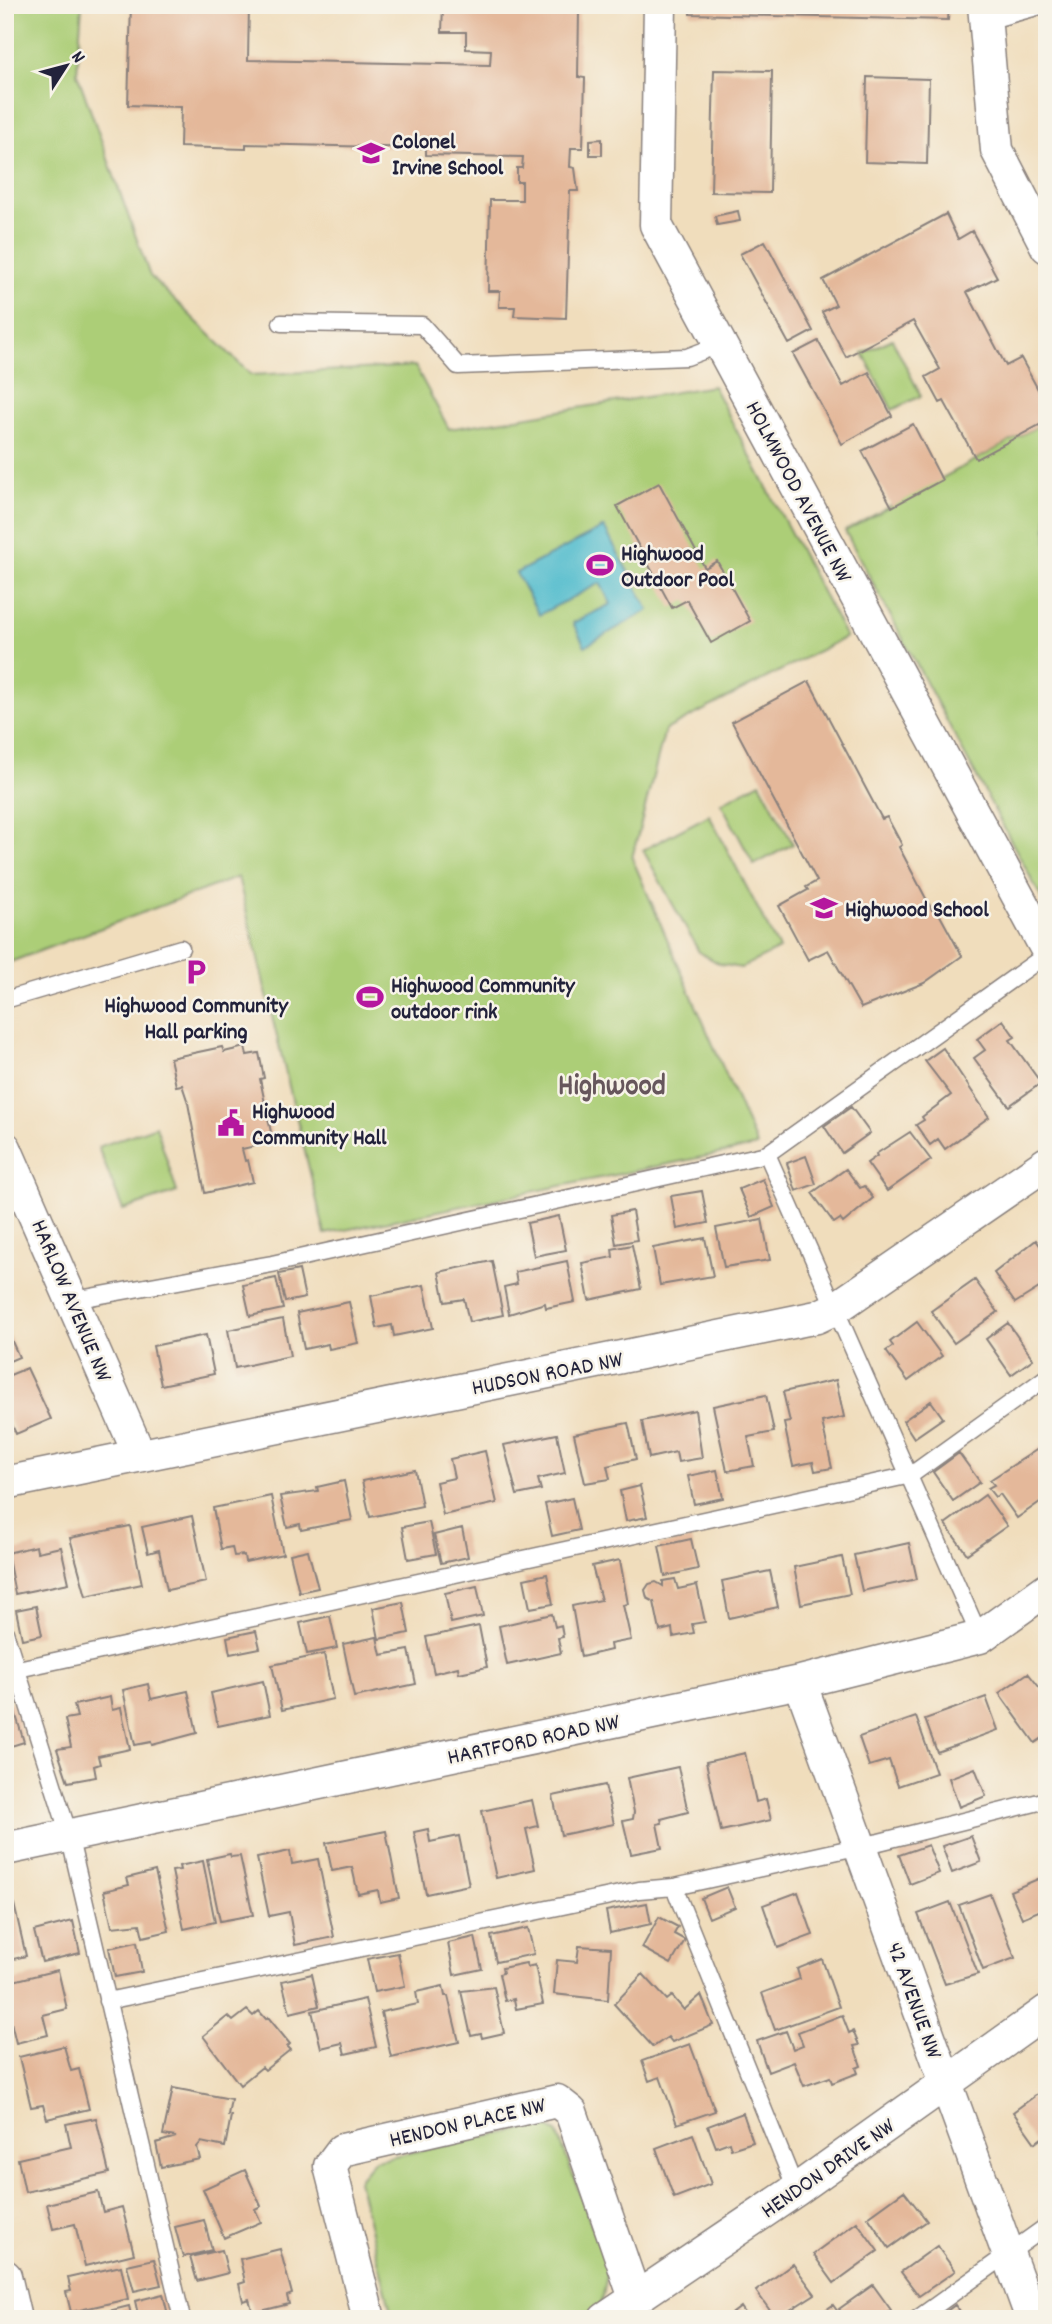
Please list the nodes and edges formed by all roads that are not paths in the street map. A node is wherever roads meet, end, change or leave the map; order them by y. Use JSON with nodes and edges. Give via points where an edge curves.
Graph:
{"nodes":[{"id":1,"x":660,"y":5,"type":"edge"},
{"id":2,"x":1044,"y":5,"type":"edge"},
{"id":3,"x":984,"y":13,"type":"edge"},
{"id":4,"x":1036,"y":203,"type":"edge"},
{"id":5,"x":1047,"y":247,"type":"edge"},
{"id":6,"x":281,"y":323,"type":"dead end"},
{"id":7,"x":721,"y":344,"type":"junction"},
{"id":8,"x":181,"y":948,"type":"dead end"},
{"id":9,"x":1047,"y":952,"type":"edge"},
{"id":10,"x":5,"y":1000,"type":"edge"},
{"id":11,"x":5,"y":1148,"type":"edge"},
{"id":12,"x":766,"y":1154,"type":"junction"},
{"id":13,"x":1047,"y":1163,"type":"edge"},
{"id":14,"x":74,"y":1300,"type":"junction"},
{"id":15,"x":836,"y":1308,"type":"junction"},
{"id":16,"x":1047,"y":1377,"type":"edge"},
{"id":17,"x":139,"y":1454,"type":"junction"},
{"id":18,"x":911,"y":1475,"type":"junction"},
{"id":19,"x":5,"y":1483,"type":"edge"},
{"id":20,"x":1047,"y":1589,"type":"edge"},
{"id":21,"x":5,"y":1632,"type":"edge"},
{"id":22,"x":980,"y":1637,"type":"junction"},
{"id":23,"x":18,"y":1670,"type":"junction"},
{"id":24,"x":800,"y":1682,"type":"junction"},
{"id":25,"x":1047,"y":1800,"type":"edge"},
{"id":26,"x":69,"y":1835,"type":"junction"},
{"id":27,"x":859,"y":1846,"type":"junction"},
{"id":28,"x":5,"y":1849,"type":"edge"},
{"id":29,"x":674,"y":1887,"type":"junction"},
{"id":30,"x":107,"y":2001,"type":"junction"},
{"id":31,"x":1047,"y":2011,"type":"edge"},
{"id":32,"x":946,"y":2083,"type":"junction"},
{"id":33,"x":796,"y":2190,"type":"junction"},
{"id":34,"x":1047,"y":2226,"type":"edge"},
{"id":35,"x":1007,"y":2253,"type":"junction"},
{"id":36,"x":5,"y":2276,"type":"edge"},
{"id":37,"x":635,"y":2298,"type":"junction"},
{"id":38,"x":15,"y":2319,"type":"edge"},
{"id":39,"x":182,"y":2319,"type":"edge"},
{"id":40,"x":369,"y":2319,"type":"edge"},
{"id":41,"x":605,"y":2319,"type":"edge"},
{"id":42,"x":917,"y":2319,"type":"edge"},
{"id":43,"x":1032,"y":2319,"type":"edge"}],
"edges":[{"from":1,"to":7,"type":"street","name":"HOLMWOOD AVENUE NW","via":[[656,225]]},
{"from":2,"to":3,"type":"lane"},
{"from":3,"to":4,"type":"street","via":[[997,150]]},
{"from":4,"to":5,"type":"street"},
{"from":6,"to":7,"type":"lane","via":[[422,325],[458,366],[687,357]]},
{"from":7,"to":9,"type":"street","name":"HOLMWOOD AVENUE NW"},
{"from":8,"to":10,"type":"lane"},
{"from":9,"to":12,"type":"lane"},
{"from":11,"to":14,"type":"street","name":"HARLOW AVENUE NW"},
{"from":12,"to":14,"type":"lane","via":[[272,1264]]},
{"from":12,"to":15,"type":"lane"},
{"from":13,"to":15,"type":"street","name":"HUDSON ROAD NW"},
{"from":14,"to":17,"type":"street","name":"HARLOW AVENUE NW"},
{"from":15,"to":17,"type":"street","name":"HUDSON ROAD NW","via":[[817,1317]]},
{"from":15,"to":18,"type":"lane"},
{"from":16,"to":18,"type":"lane"},
{"from":17,"to":19,"type":"street","name":"HUDSON ROAD NW"},
{"from":18,"to":22,"type":"lane"},
{"from":18,"to":23,"type":"lane"},
{"from":20,"to":22,"type":"street","name":"HARTFORD ROAD NW"},
{"from":21,"to":23,"type":"lane"},
{"from":22,"to":24,"type":"street","name":"HARTFORD ROAD NW"},
{"from":23,"to":26,"type":"lane"},
{"from":24,"to":26,"type":"street","name":"HARTFORD ROAD NW"},
{"from":24,"to":27,"type":"street","name":"42 AVENUE NW"},
{"from":25,"to":27,"type":"lane"},
{"from":26,"to":28,"type":"street","name":"HARTFORD ROAD NW"},
{"from":26,"to":30,"type":"lane"},
{"from":27,"to":29,"type":"lane"},
{"from":27,"to":32,"type":"street","name":"42 AVENUE NW"},
{"from":29,"to":30,"type":"lane"},
{"from":29,"to":33,"type":"lane"},
{"from":30,"to":39,"type":"lane"},
{"from":31,"to":32,"type":"street","name":"HENDON DRIVE NW"},
{"from":32,"to":33,"type":"street","name":"HENDON DRIVE NW"},
{"from":32,"to":35,"type":"street","name":"42 AVENUE NW"},
{"from":33,"to":37,"type":"street","name":"HENDON DRIVE NW"},
{"from":34,"to":35,"type":"lane"},
{"from":35,"to":42,"type":"lane"},
{"from":35,"to":43,"type":"street","name":"42 AVENUE NW"},
{"from":36,"to":38,"type":"street"},
{"from":37,"to":40,"type":"street","name":"HENDON PLACE NW","via":[[571,2112],[557,2101],[342,2150],[330,2166]]},
{"from":37,"to":41,"type":"street","name":"HENDON DRIVE NW"}]}
